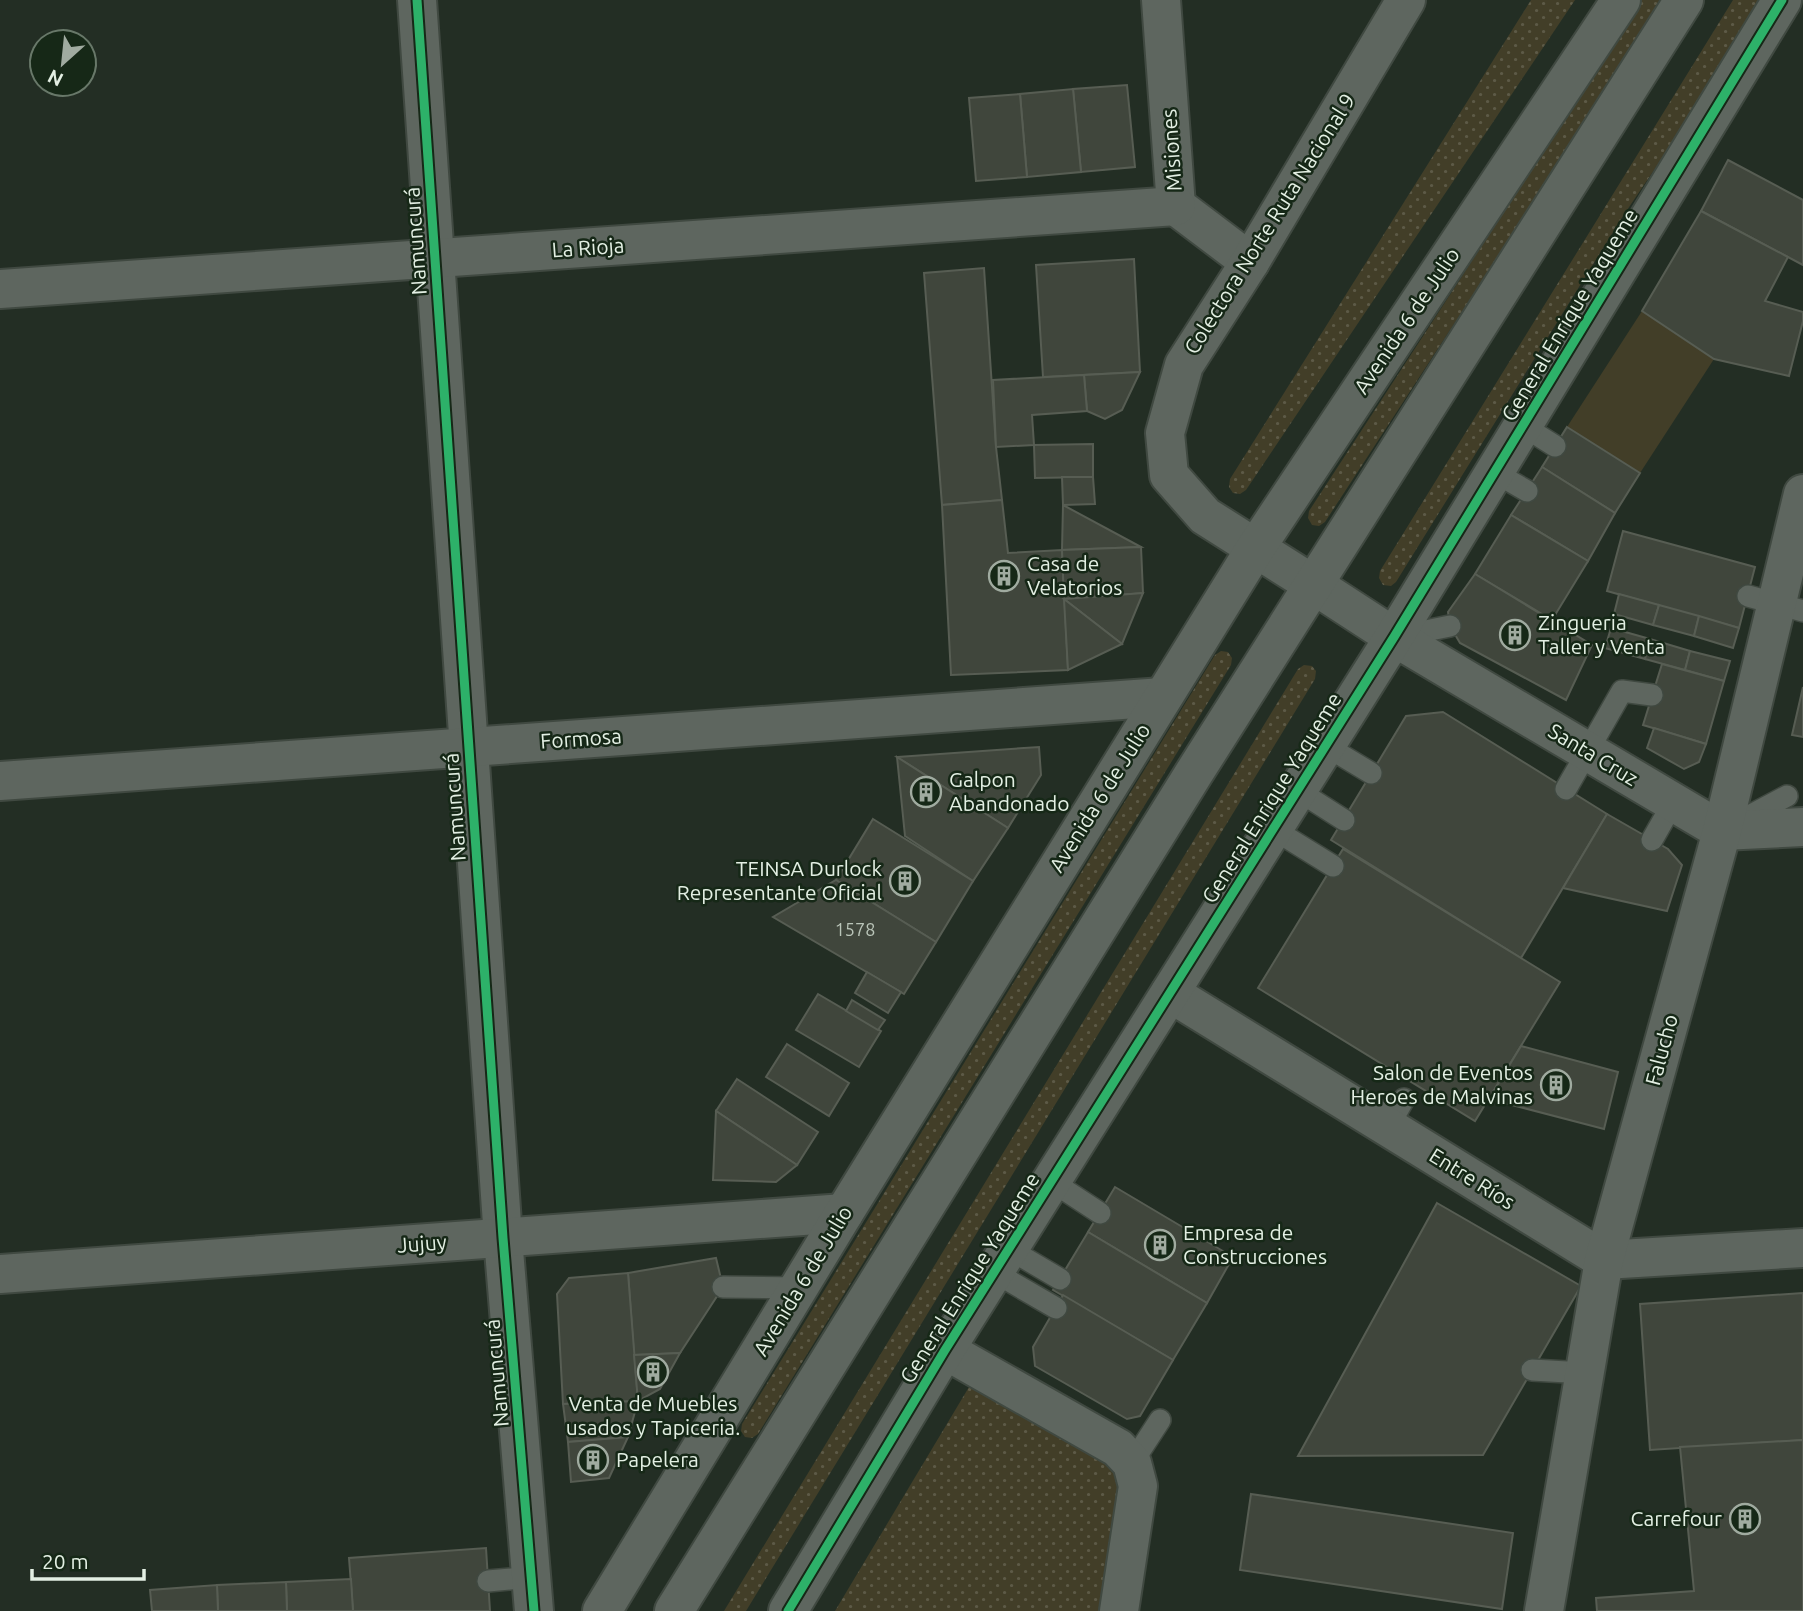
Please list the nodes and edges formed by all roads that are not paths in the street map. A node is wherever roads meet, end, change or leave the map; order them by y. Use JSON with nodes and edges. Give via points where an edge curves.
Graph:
{"nodes":[{"id":1,"x":416,"y":0,"type":"edge"},
{"id":2,"x":1161,"y":0,"type":"edge"},
{"id":3,"x":1406,"y":0,"type":"edge"},
{"id":4,"x":1621,"y":0,"type":"edge"},
{"id":5,"x":1684,"y":0,"type":"edge"},
{"id":6,"x":1782,"y":0,"type":"edge"},
{"id":7,"x":1790,"y":0,"type":"edge"},
{"id":8,"x":1803,"y":8,"type":"edge"},
{"id":9,"x":1176,"y":206,"type":"junction"},
{"id":10,"x":434,"y":258,"type":"junction"},
{"id":11,"x":1250,"y":262,"type":"junction"},
{"id":12,"x":0,"y":289,"type":"edge"},
{"id":13,"x":1523,"y":426,"type":"junction"},
{"id":14,"x":1555,"y":446,"type":"dead end"},
{"id":15,"x":1494,"y":472,"type":"junction"},
{"id":16,"x":1527,"y":491,"type":"dead end"},
{"id":17,"x":1803,"y":494,"type":"edge"},
{"id":18,"x":1797,"y":544,"type":"edge"},
{"id":19,"x":1255,"y":549,"type":"junction"},
{"id":20,"x":1314,"y":585,"type":"junction"},
{"id":21,"x":1776,"y":604,"type":"edge"},
{"id":22,"x":1450,"y":626,"type":"dead end"},
{"id":23,"x":1394,"y":637,"type":"junction"},
{"id":24,"x":1652,"y":695,"type":"dead end"},
{"id":25,"x":1163,"y":697,"type":"junction"},
{"id":26,"x":1326,"y":746,"type":"junction"},
{"id":27,"x":469,"y":747,"type":"junction"},
{"id":28,"x":1588,"y":752,"type":"junction"},
{"id":29,"x":1371,"y":773,"type":"dead end"},
{"id":30,"x":0,"y":781,"type":"edge"},
{"id":31,"x":1566,"y":789,"type":"dead end"},
{"id":32,"x":1297,"y":790,"type":"junction"},
{"id":33,"x":1673,"y":803,"type":"junction"},
{"id":34,"x":1795,"y":812,"type":"edge"},
{"id":35,"x":1344,"y":820,"type":"dead end"},
{"id":36,"x":1273,"y":829,"type":"junction"},
{"id":37,"x":1722,"y":831,"type":"junction"},
{"id":38,"x":1652,"y":841,"type":"dead end"},
{"id":39,"x":1333,"y":866,"type":"dead end"},
{"id":40,"x":1170,"y":993,"type":"junction"},
{"id":41,"x":1051,"y":1181,"type":"junction"},
{"id":42,"x":844,"y":1213,"type":"junction"},
{"id":43,"x":1100,"y":1213,"type":"dead end"},
{"id":44,"x":503,"y":1238,"type":"junction"},
{"id":45,"x":1803,"y":1248,"type":"edge"},
{"id":46,"x":1001,"y":1260,"type":"junction"},
{"id":47,"x":1604,"y":1260,"type":"junction"},
{"id":48,"x":0,"y":1274,"type":"edge"},
{"id":49,"x":1060,"y":1279,"type":"dead end"},
{"id":50,"x":723,"y":1287,"type":"dead end"},
{"id":51,"x":799,"y":1288,"type":"junction"},
{"id":52,"x":1056,"y":1308,"type":"dead end"},
{"id":53,"x":945,"y":1350,"type":"junction"},
{"id":54,"x":1532,"y":1370,"type":"dead end"},
{"id":55,"x":1585,"y":1373,"type":"junction"},
{"id":56,"x":1160,"y":1420,"type":"dead end"},
{"id":57,"x":1132,"y":1463,"type":"junction"},
{"id":58,"x":488,"y":1581,"type":"dead end"},
{"id":59,"x":533,"y":1594,"type":"edge"},
{"id":60,"x":602,"y":1611,"type":"edge"},
{"id":61,"x":674,"y":1611,"type":"edge"},
{"id":62,"x":788,"y":1611,"type":"edge"},
{"id":63,"x":1118,"y":1611,"type":"edge"},
{"id":64,"x":1544,"y":1611,"type":"edge"}],
"edges":[{"from":1,"to":10,"type":"street","name":"Namuncurá"},
{"from":2,"to":9,"type":"street","name":"Misiones"},
{"from":3,"to":11,"type":"street","name":"Colectora Norte Ruta Nacional 9"},
{"from":4,"to":19,"type":"street","name":"Avenida 6 de Julio"},
{"from":5,"to":20,"type":"street"},
{"from":6,"to":13,"type":"street","name":"General Enrique Yaqueme"},
{"from":7,"to":8,"type":"street"},
{"from":9,"to":10,"type":"street","name":"La Rioja"},
{"from":9,"to":11,"type":"street","name":"Misiones"},
{"from":10,"to":12,"type":"street","name":"La Rioja"},
{"from":10,"to":27,"type":"street","name":"Namuncurá"},
{"from":11,"to":19,"type":"street","name":"Colectora Norte Ruta Nacional 9","via":[[1184,365],[1165,433],[1169,475],[1205,516]]},
{"from":13,"to":14,"type":"lane"},
{"from":13,"to":15,"type":"street","name":"General Enrique Yaqueme"},
{"from":15,"to":16,"type":"lane"},
{"from":15,"to":23,"type":"street","name":"General Enrique Yaqueme"},
{"from":17,"to":18,"type":"street","name":"Falucho"},
{"from":18,"to":21,"type":"street","name":"Falucho"},
{"from":19,"to":20,"type":"street","name":"Colectora Norte Ruta Nacional 9"},
{"from":19,"to":25,"type":"street","name":"Avenida 6 de Julio"},
{"from":20,"to":23,"type":"street","name":"Colectora Norte Ruta Nacional 9"},
{"from":20,"to":61,"type":"street"},
{"from":21,"to":37,"type":"street","name":"Falucho"},
{"from":22,"to":23,"type":"lane"},
{"from":23,"to":26,"type":"street","name":"General Enrique Yaqueme"},
{"from":23,"to":28,"type":"street","name":"Santa Cruz"},
{"from":24,"to":28,"type":"lane","via":[[1622,691]]},
{"from":25,"to":27,"type":"street","name":"Formosa"},
{"from":25,"to":42,"type":"street","name":"Avenida 6 de Julio"},
{"from":26,"to":29,"type":"lane"},
{"from":26,"to":32,"type":"street","name":"General Enrique Yaqueme"},
{"from":27,"to":30,"type":"street","name":"Formosa"},
{"from":27,"to":44,"type":"street","name":"Namuncurá"},
{"from":28,"to":31,"type":"lane"},
{"from":28,"to":33,"type":"street","name":"Santa Cruz"},
{"from":32,"to":35,"type":"lane"},
{"from":32,"to":36,"type":"street","name":"General Enrique Yaqueme"},
{"from":33,"to":37,"type":"street","name":"Santa Cruz"},
{"from":33,"to":38,"type":"lane"},
{"from":34,"to":37,"type":"street"},
{"from":36,"to":39,"type":"lane"},
{"from":36,"to":40,"type":"street","name":"General Enrique Yaqueme"},
{"from":37,"to":47,"type":"street","name":"Falucho"},
{"from":40,"to":41,"type":"street","name":"General Enrique Yaqueme"},
{"from":40,"to":47,"type":"street","name":"Entre Ríos","via":[[1396,1113]]},
{"from":41,"to":43,"type":"lane"},
{"from":41,"to":46,"type":"street","name":"General Enrique Yaqueme"},
{"from":42,"to":44,"type":"street","name":"Jujuy"},
{"from":42,"to":51,"type":"street","name":"Avenida 6 de Julio"},
{"from":44,"to":48,"type":"street","name":"Jujuy"},
{"from":44,"to":59,"type":"street","name":"Namuncurá"},
{"from":45,"to":47,"type":"street"},
{"from":46,"to":49,"type":"lane"},
{"from":46,"to":52,"type":"lane"},
{"from":46,"to":53,"type":"street","name":"General Enrique Yaqueme"},
{"from":47,"to":55,"type":"street","name":"Falucho"},
{"from":50,"to":51,"type":"lane"},
{"from":51,"to":60,"type":"street","name":"Avenida 6 de Julio"},
{"from":53,"to":57,"type":"street","via":[[1118,1448]]},
{"from":53,"to":62,"type":"street","name":"General Enrique Yaqueme"},
{"from":54,"to":55,"type":"lane"},
{"from":55,"to":64,"type":"street","name":"Falucho"},
{"from":56,"to":57,"type":"lane"},
{"from":57,"to":63,"type":"street","via":[[1138,1486]]},
{"from":58,"to":59,"type":"lane"}]}
